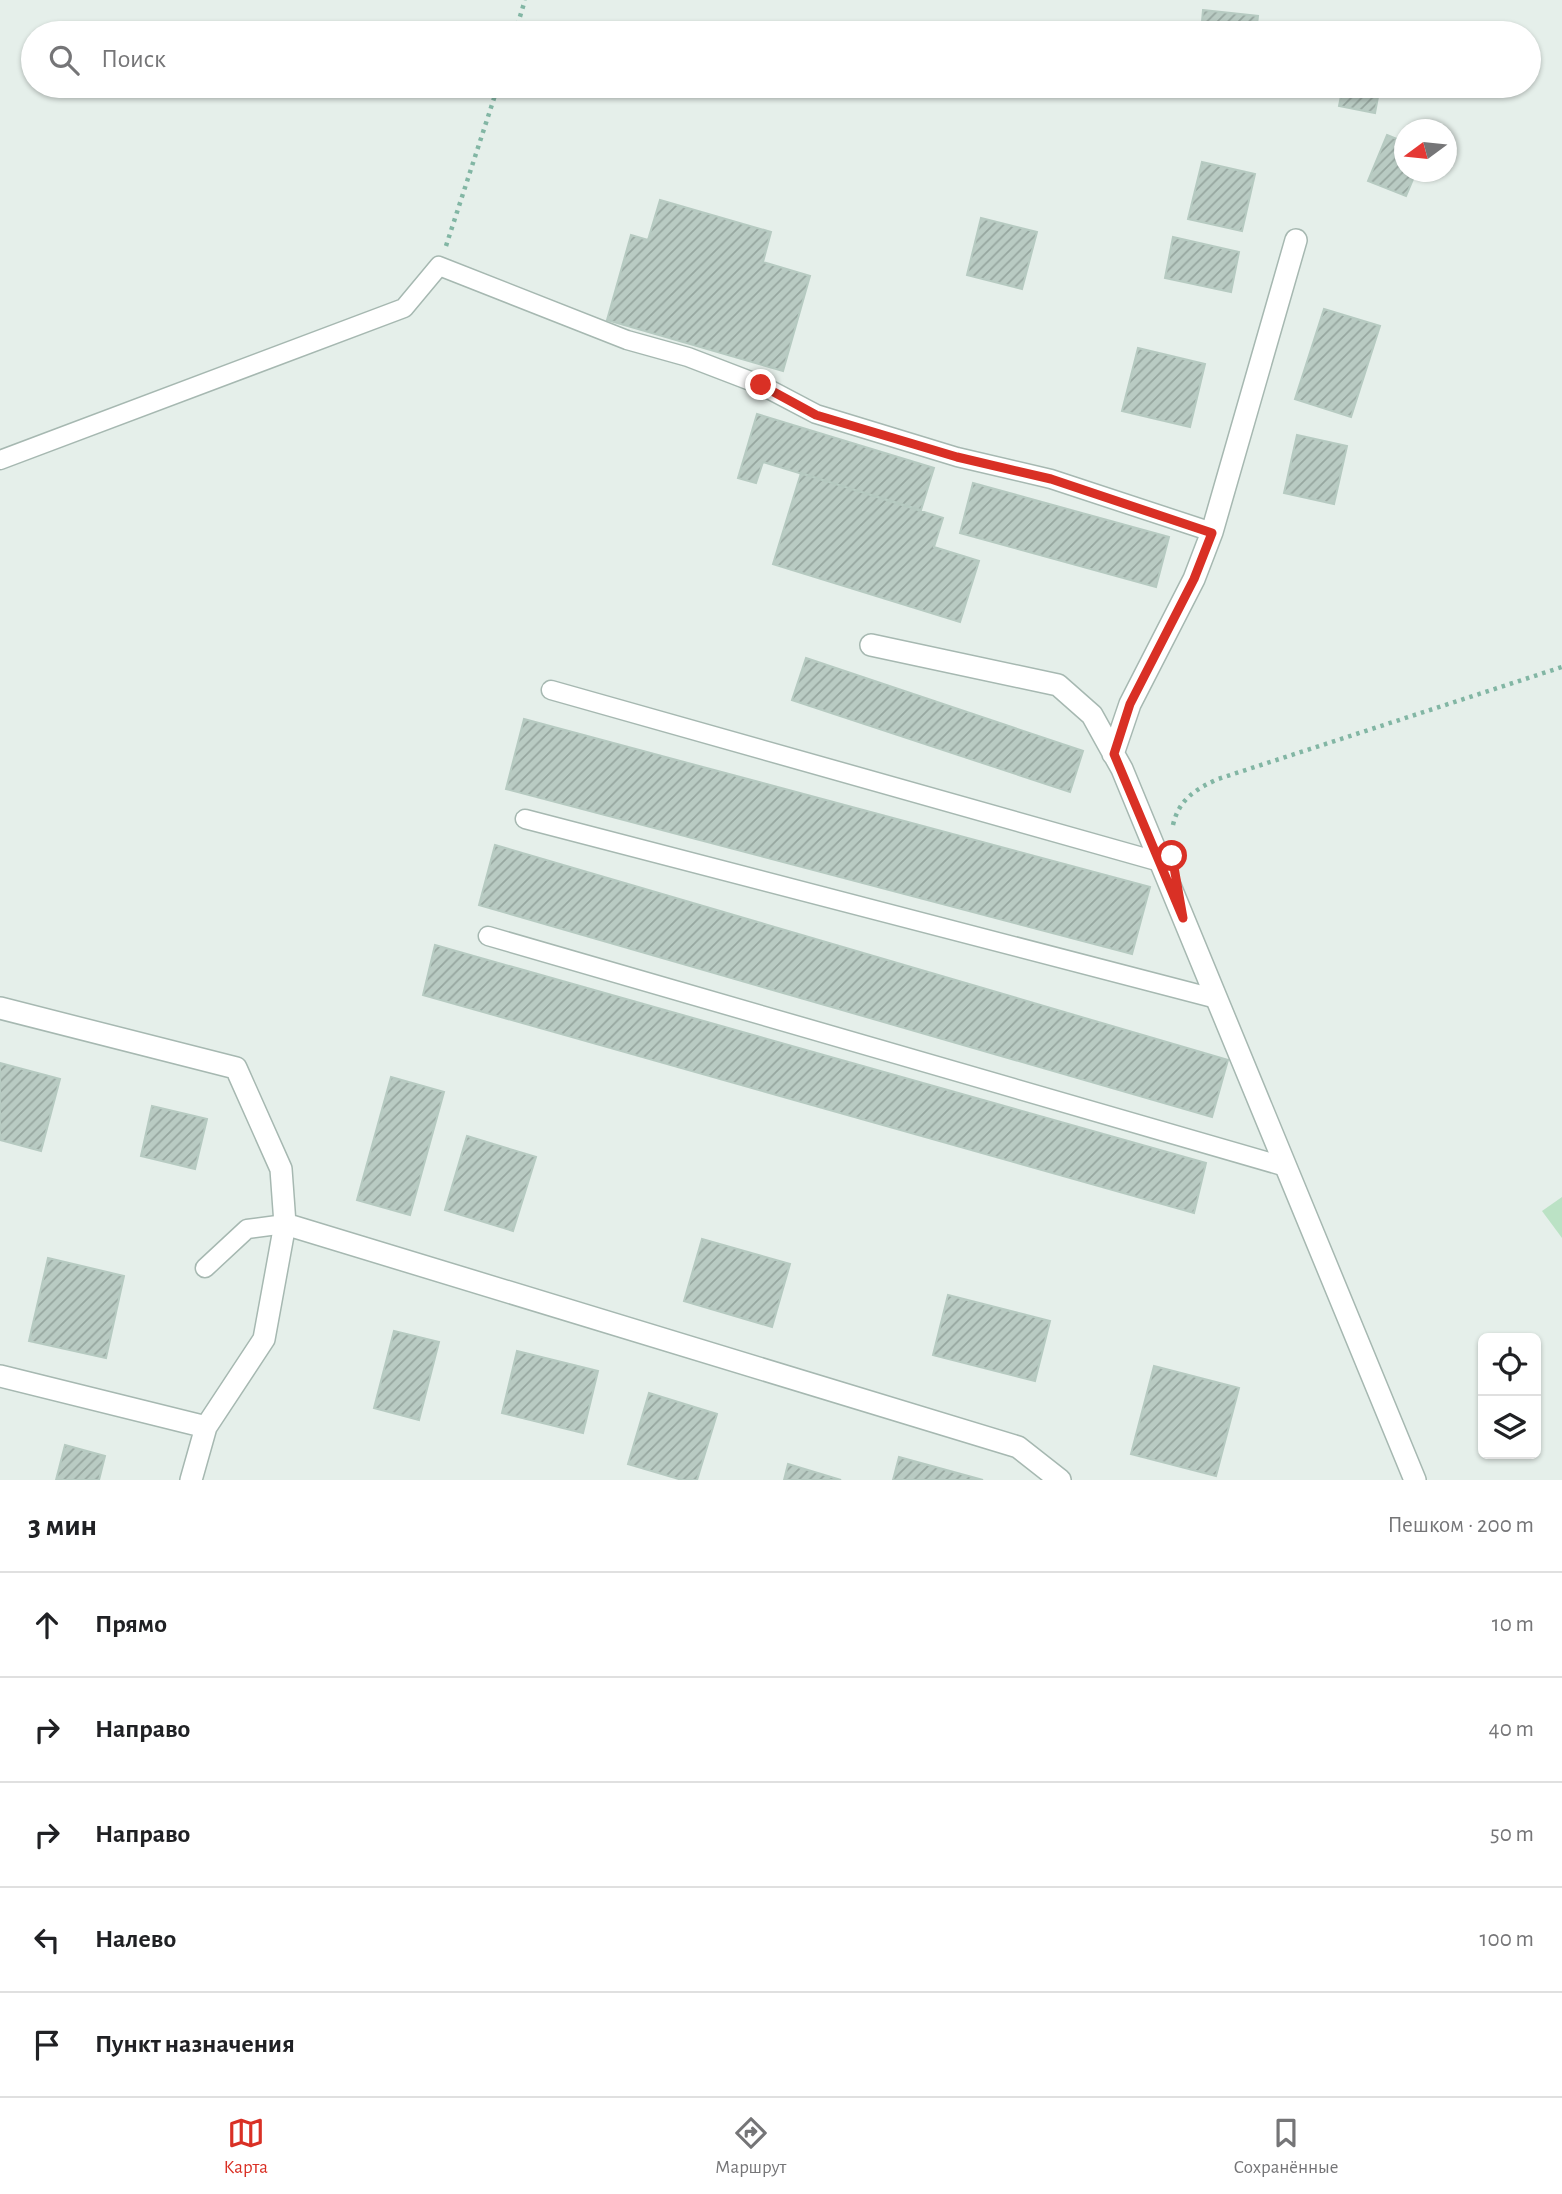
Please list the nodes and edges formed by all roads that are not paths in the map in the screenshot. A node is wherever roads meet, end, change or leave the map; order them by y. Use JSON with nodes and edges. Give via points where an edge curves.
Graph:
{"nodes":[{"id":1,"x":1296,"y":240,"type":"dead end"},
{"id":2,"x":0,"y":460,"type":"edge"},
{"id":3,"x":1212,"y":533,"type":"junction"},
{"id":4,"x":871,"y":645,"type":"dead end"},
{"id":5,"x":551,"y":690,"type":"dead end"},
{"id":6,"x":1114,"y":754,"type":"junction"},
{"id":7,"x":525,"y":819,"type":"dead end"},
{"id":8,"x":1160,"y":862,"type":"junction"},
{"id":9,"x":488,"y":936,"type":"dead end"},
{"id":10,"x":1217,"y":999,"type":"junction"},
{"id":11,"x":0,"y":1008,"type":"edge"},
{"id":12,"x":1286,"y":1167,"type":"junction"},
{"id":13,"x":285,"y":1224,"type":"junction"},
{"id":14,"x":205,"y":1268,"type":"dead end"},
{"id":15,"x":0,"y":1376,"type":"edge"},
{"id":16,"x":206,"y":1427,"type":"junction"},
{"id":17,"x":191,"y":1480,"type":"edge"},
{"id":18,"x":1060,"y":1480,"type":"edge"},
{"id":19,"x":1415,"y":1480,"type":"edge"}],
"edges":[{"from":1,"to":3,"type":"street"},
{"from":2,"to":3,"type":"lane","via":[[404,308],[439,266],[627,340],[761,385],[816,415],[1051,479]]},
{"from":3,"to":6,"type":"street","via":[[1194,579],[1130,704]]},
{"from":4,"to":6,"type":"street","via":[[1058,685],[1091,715]]},
{"from":5,"to":8,"type":"lane"},
{"from":6,"to":8,"type":"street"},
{"from":7,"to":10,"type":"lane"},
{"from":8,"to":10,"type":"street"},
{"from":9,"to":12,"type":"lane"},
{"from":10,"to":12,"type":"street"},
{"from":11,"to":13,"type":"street","via":[[236,1068],[281,1169]]},
{"from":12,"to":19,"type":"street"},
{"from":13,"to":14,"type":"lane","via":[[247,1229]]},
{"from":13,"to":16,"type":"street","via":[[264,1339]]},
{"from":13,"to":18,"type":"street","via":[[1018,1447]]},
{"from":15,"to":16,"type":"street"},
{"from":16,"to":17,"type":"street"}]}
